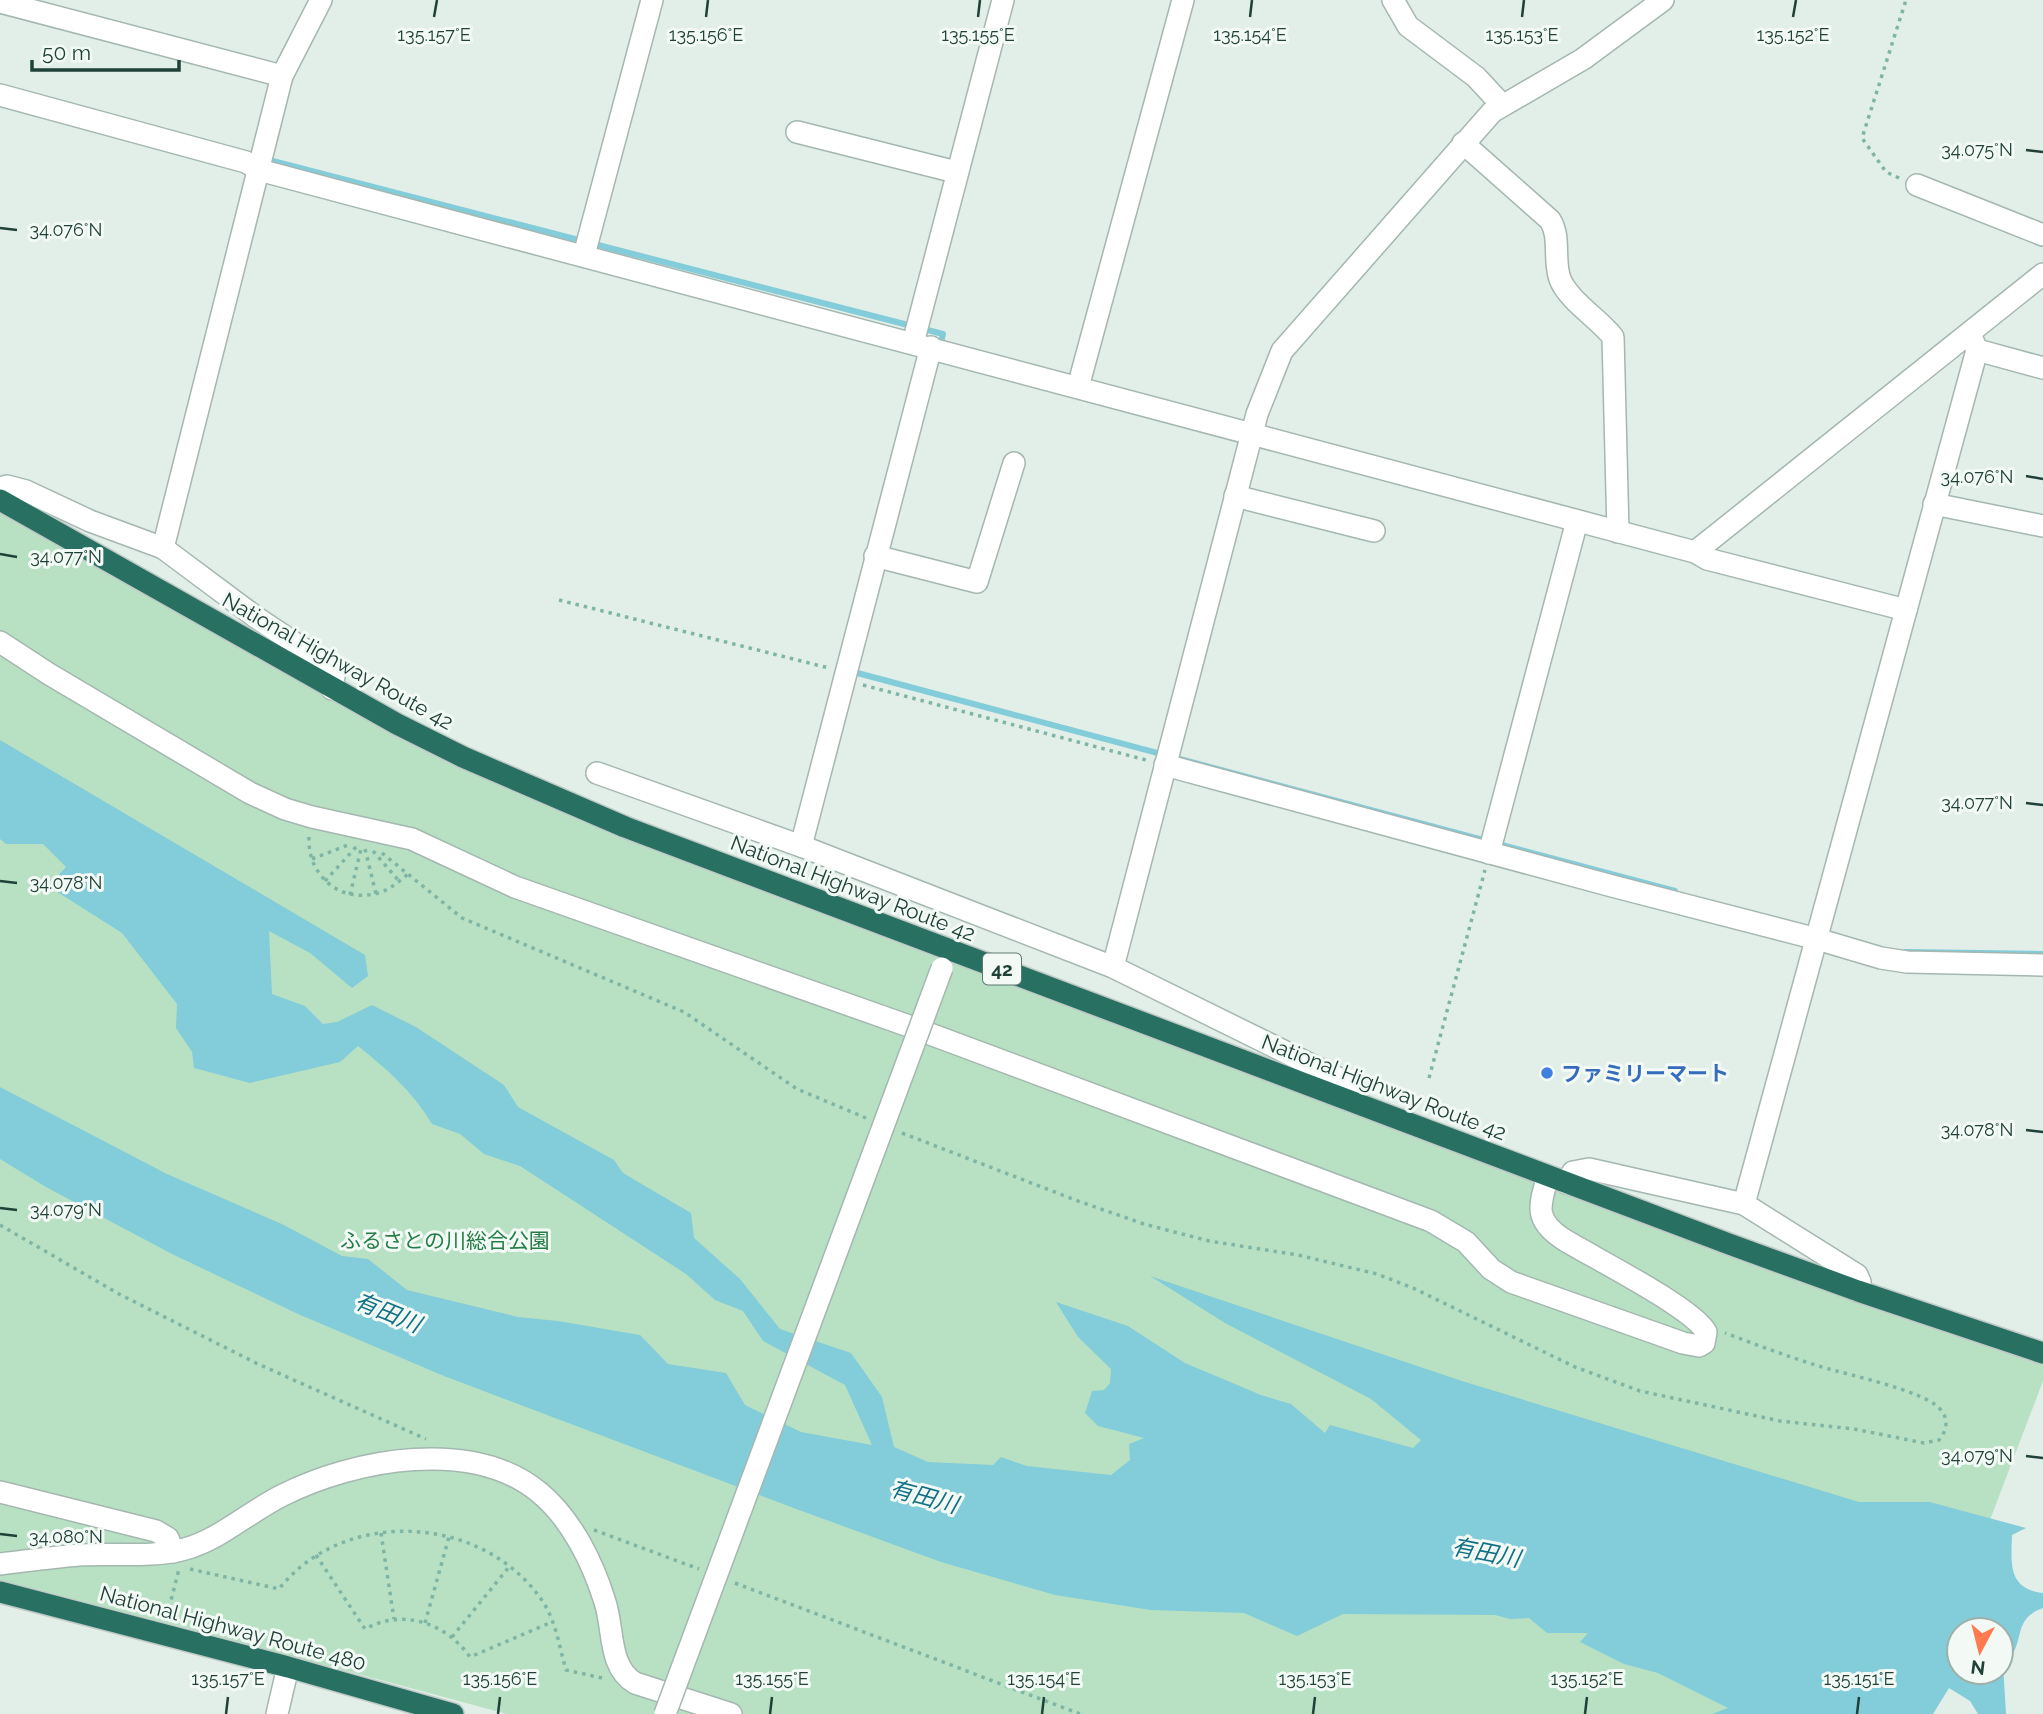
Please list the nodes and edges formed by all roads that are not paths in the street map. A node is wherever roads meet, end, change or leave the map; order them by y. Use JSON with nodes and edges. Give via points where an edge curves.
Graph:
{"nodes":[{"id":1,"x":321,"y":0,"type":"edge"},
{"id":2,"x":652,"y":0,"type":"edge"},
{"id":3,"x":1003,"y":0,"type":"edge"},
{"id":4,"x":1182,"y":0,"type":"edge"},
{"id":5,"x":1393,"y":0,"type":"edge"},
{"id":6,"x":1663,"y":0,"type":"edge"},
{"id":7,"x":0,"y":2,"type":"edge"},
{"id":8,"x":67,"y":10,"type":"edge"},
{"id":9,"x":282,"y":76,"type":"junction"},
{"id":10,"x":0,"y":95,"type":"edge"},
{"id":11,"x":1503,"y":105,"type":"junction"},
{"id":12,"x":797,"y":132,"type":"dead end"},
{"id":13,"x":1463,"y":144,"type":"junction"},
{"id":14,"x":259,"y":170,"type":"junction"},
{"id":15,"x":956,"y":172,"type":"junction"},
{"id":16,"x":1917,"y":185,"type":"road end"},
{"id":17,"x":2043,"y":235,"type":"edge"},
{"id":18,"x":584,"y":255,"type":"junction"},
{"id":19,"x":2043,"y":274,"type":"edge"},
{"id":20,"x":1973,"y":342,"type":"junction"},
{"id":21,"x":922,"y":345,"type":"junction"},
{"id":22,"x":2043,"y":368,"type":"edge"},
{"id":23,"x":1078,"y":387,"type":"junction"},
{"id":24,"x":1252,"y":434,"type":"junction"},
{"id":25,"x":1014,"y":463,"type":"dead end"},
{"id":26,"x":0,"y":488,"type":"edge"},
{"id":27,"x":1235,"y":496,"type":"junction"},
{"id":28,"x":0,"y":500,"type":"edge"},
{"id":29,"x":1934,"y":505,"type":"junction"},
{"id":30,"x":1577,"y":521,"type":"junction"},
{"id":31,"x":2043,"y":526,"type":"edge"},
{"id":32,"x":1374,"y":531,"type":"dead end"},
{"id":33,"x":1618,"y":532,"type":"junction"},
{"id":34,"x":163,"y":548,"type":"junction"},
{"id":35,"x":1695,"y":552,"type":"junction"},
{"id":36,"x":876,"y":556,"type":"junction"},
{"id":37,"x":1906,"y":610,"type":"junction"},
{"id":38,"x":0,"y":642,"type":"edge"},
{"id":39,"x":332,"y":689,"type":"junction"},
{"id":40,"x":1165,"y":765,"type":"junction"},
{"id":41,"x":597,"y":773,"type":"dead end"},
{"id":42,"x":801,"y":846,"type":"junction"},
{"id":43,"x":1489,"y":853,"type":"junction"},
{"id":44,"x":1817,"y":939,"type":"junction"},
{"id":45,"x":945,"y":959,"type":"junction"},
{"id":46,"x":2043,"y":965,"type":"edge"},
{"id":47,"x":1113,"y":967,"type":"junction"},
{"id":48,"x":1348,"y":1100,"type":"junction"},
{"id":49,"x":1557,"y":1180,"type":"junction"},
{"id":50,"x":1744,"y":1204,"type":"junction"},
{"id":51,"x":1858,"y":1291,"type":"junction"},
{"id":52,"x":2043,"y":1353,"type":"edge"},
{"id":53,"x":0,"y":1492,"type":"edge"},
{"id":54,"x":173,"y":1552,"type":"junction"},
{"id":55,"x":0,"y":1564,"type":"edge"},
{"id":56,"x":0,"y":1592,"type":"edge"},
{"id":57,"x":288,"y":1667,"type":"junction"},
{"id":58,"x":277,"y":1714,"type":"edge"},
{"id":59,"x":453,"y":1714,"type":"edge"},
{"id":60,"x":665,"y":1714,"type":"edge"},
{"id":61,"x":731,"y":1714,"type":"edge"}],
"edges":[{"from":1,"to":9,"type":"street"},
{"from":2,"to":18,"type":"street"},
{"from":3,"to":15,"type":"street"},
{"from":4,"to":23,"type":"street"},
{"from":5,"to":11,"type":"street","via":[[1408,26],[1476,77]]},
{"from":6,"to":11,"type":"street","via":[[1583,59]]},
{"from":7,"to":8,"type":"street"},
{"from":8,"to":9,"type":"street"},
{"from":9,"to":14,"type":"street"},
{"from":10,"to":14,"type":"street","via":[[246,162]]},
{"from":11,"to":13,"type":"street"},
{"from":12,"to":15,"type":"street"},
{"from":13,"to":24,"type":"street","via":[[1282,351]]},
{"from":13,"to":33,"type":"street","via":[[1550,219],[1561,282],[1613,337]]},
{"from":14,"to":18,"type":"street"},
{"from":14,"to":34,"type":"street"},
{"from":15,"to":21,"type":"street"},
{"from":16,"to":17,"type":"street"},
{"from":18,"to":21,"type":"street"},
{"from":19,"to":20,"type":"street"},
{"from":20,"to":22,"type":"street"},
{"from":20,"to":29,"type":"street"},
{"from":20,"to":35,"type":"street"},
{"from":21,"to":23,"type":"street"},
{"from":21,"to":36,"type":"street"},
{"from":23,"to":24,"type":"street"},
{"from":24,"to":27,"type":"street"},
{"from":24,"to":30,"type":"street"},
{"from":25,"to":36,"type":"street","via":[[977,582]]},
{"from":26,"to":34,"type":"street","via":[[26,491]]},
{"from":27,"to":32,"type":"street"},
{"from":27,"to":40,"type":"street"},
{"from":28,"to":39,"type":"highway","name":"National Highway Route 42","number":"42"},
{"from":29,"to":31,"type":"street"},
{"from":29,"to":37,"type":"street"},
{"from":30,"to":33,"type":"street"},
{"from":30,"to":43,"type":"street"},
{"from":33,"to":35,"type":"street"},
{"from":34,"to":39,"type":"street","via":[[335,670]]},
{"from":35,"to":37,"type":"street","via":[[1707,559]]},
{"from":36,"to":42,"type":"street"},
{"from":37,"to":44,"type":"street"},
{"from":38,"to":49,"type":"street","via":[[250,793],[285,809],[412,839],[515,887],[906,1025],[1431,1221],[1466,1242],[1500,1276],[1527,1290],[1699,1346],[1706,1332],[1698,1322],[1551,1231],[1540,1207]]},
{"from":39,"to":45,"type":"highway","name":"National Highway Route 42","number":"42","via":[[463,757]]},
{"from":40,"to":43,"type":"street"},
{"from":40,"to":47,"type":"street"},
{"from":41,"to":42,"type":"street"},
{"from":42,"to":47,"type":"street"},
{"from":43,"to":44,"type":"street"},
{"from":44,"to":46,"type":"street","via":[[1894,961]]},
{"from":44,"to":50,"type":"street"},
{"from":45,"to":48,"type":"highway","name":"National Highway Route 42","number":"42"},
{"from":45,"to":60,"type":"street","bridge":true},
{"from":47,"to":48,"type":"street","via":[[1348,1083]]},
{"from":48,"to":49,"type":"highway","name":"National Highway Route 42","number":"42"},
{"from":49,"to":50,"type":"street","via":[[1589,1169]]},
{"from":49,"to":51,"type":"highway","name":"National Highway Route 42","number":"42"},
{"from":50,"to":51,"type":"street","via":[[1857,1275]]},
{"from":51,"to":52,"type":"highway","name":"National Highway Route 42","number":"42"},
{"from":53,"to":54,"type":"street","via":[[156,1531],[168,1538]]},
{"from":54,"to":55,"type":"street","via":[[78,1555]]},
{"from":54,"to":61,"type":"street","via":[[210,1539],[305,1485],[378,1465],[458,1459],[494,1467],[540,1493],[563,1518],[600,1588],[618,1665],[626,1677]]},
{"from":56,"to":57,"type":"highway","name":"National Highway Route 480"},
{"from":57,"to":58,"type":"street"},
{"from":57,"to":59,"type":"highway","name":"National Highway Route 480"}]}
